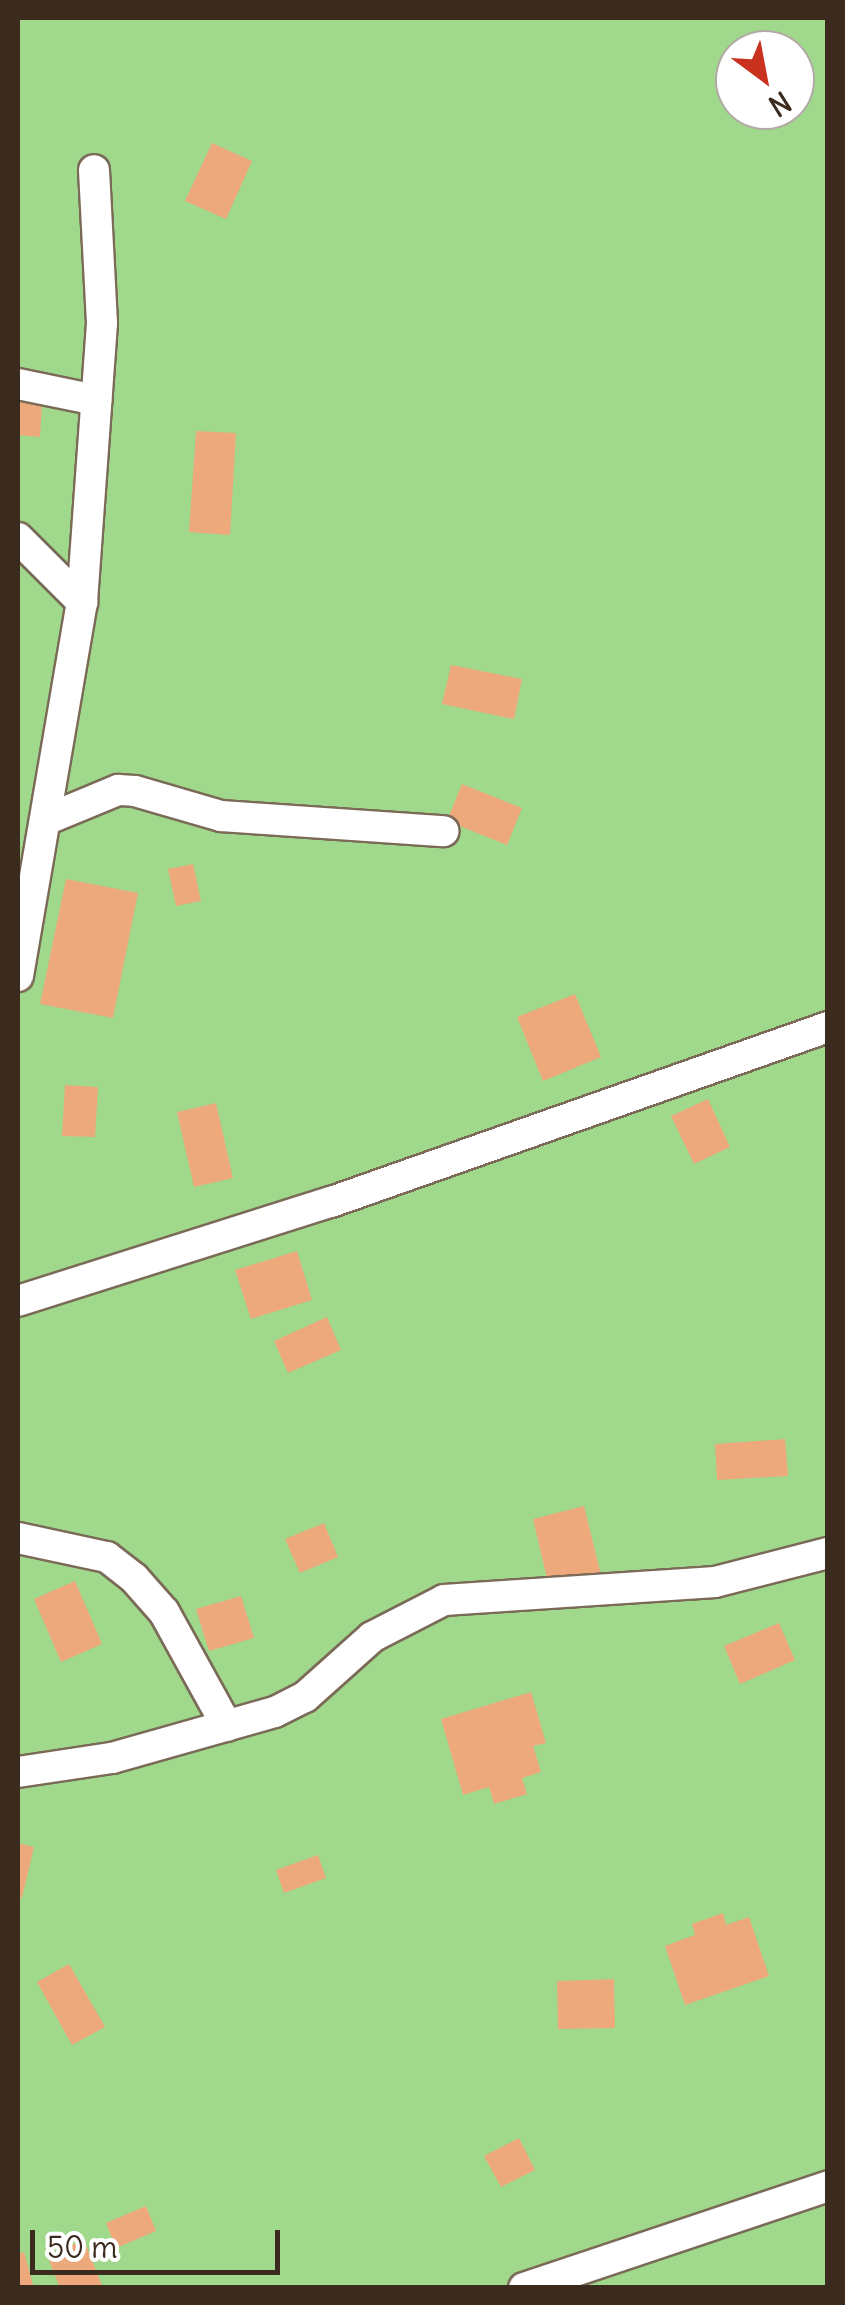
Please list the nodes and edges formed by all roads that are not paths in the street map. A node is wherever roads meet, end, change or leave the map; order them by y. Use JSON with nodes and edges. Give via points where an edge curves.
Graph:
{"nodes":[{"id":1,"x":94,"y":170,"type":"dead end"},
{"id":2,"x":18,"y":384,"type":"edge"},
{"id":3,"x":96,"y":400,"type":"junction"},
{"id":4,"x":18,"y":538,"type":"edge"},
{"id":5,"x":82,"y":602,"type":"junction"},
{"id":6,"x":48,"y":819,"type":"junction"},
{"id":7,"x":443,"y":832,"type":"dead end"},
{"id":8,"x":18,"y":976,"type":"edge"},
{"id":9,"x":828,"y":1027,"type":"edge"},
{"id":10,"x":18,"y":1302,"type":"edge"},
{"id":11,"x":18,"y":1538,"type":"edge"},
{"id":12,"x":828,"y":1554,"type":"edge"},
{"id":13,"x":228,"y":1726,"type":"junction"},
{"id":14,"x":18,"y":1772,"type":"edge"},
{"id":15,"x":828,"y":2186,"type":"edge"},
{"id":16,"x":524,"y":2288,"type":"edge"}],
"edges":[{"from":1,"to":3,"type":"street","via":[[102,323]]},
{"from":2,"to":3,"type":"street"},
{"from":3,"to":5,"type":"street"},
{"from":4,"to":5,"type":"street"},
{"from":5,"to":6,"type":"street"},
{"from":6,"to":7,"type":"street","via":[[118,790],[221,816]]},
{"from":6,"to":8,"type":"street"},
{"from":9,"to":10,"type":"street","via":[[331,1202]]},
{"from":11,"to":13,"type":"street","via":[[107,1557],[134,1578],[164,1612]]},
{"from":12,"to":13,"type":"street","via":[[714,1582],[444,1600],[372,1638],[305,1698]]},
{"from":13,"to":14,"type":"street","via":[[112,1758]]},
{"from":15,"to":16,"type":"street"}]}
